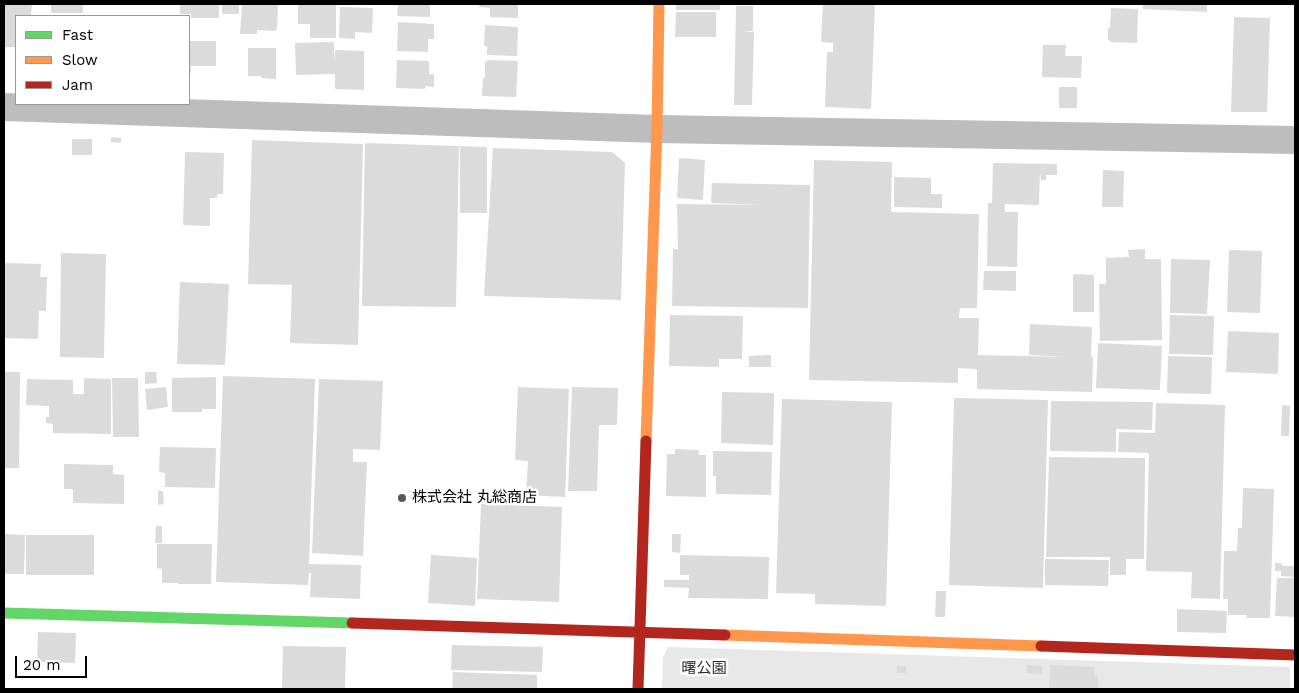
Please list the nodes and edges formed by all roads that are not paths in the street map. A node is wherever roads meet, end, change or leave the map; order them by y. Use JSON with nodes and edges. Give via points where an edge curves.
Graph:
{"nodes":[{"id":1,"x":659,"y":4,"type":"edge"},
{"id":2,"x":4,"y":107,"type":"edge"},
{"id":3,"x":657,"y":129,"type":"junction"},
{"id":4,"x":1295,"y":140,"type":"edge"},
{"id":5,"x":4,"y":613,"type":"edge"},
{"id":6,"x":639,"y":632,"type":"junction"},
{"id":7,"x":1295,"y":654,"type":"edge"},
{"id":8,"x":638,"y":689,"type":"edge"}],
"edges":[{"from":1,"to":3,"type":"street"},
{"from":2,"to":3,"type":"street"},
{"from":3,"to":4,"type":"street"},
{"from":3,"to":6,"type":"street"},
{"from":5,"to":6,"type":"street"},
{"from":6,"to":7,"type":"street"},
{"from":6,"to":8,"type":"street"}]}
